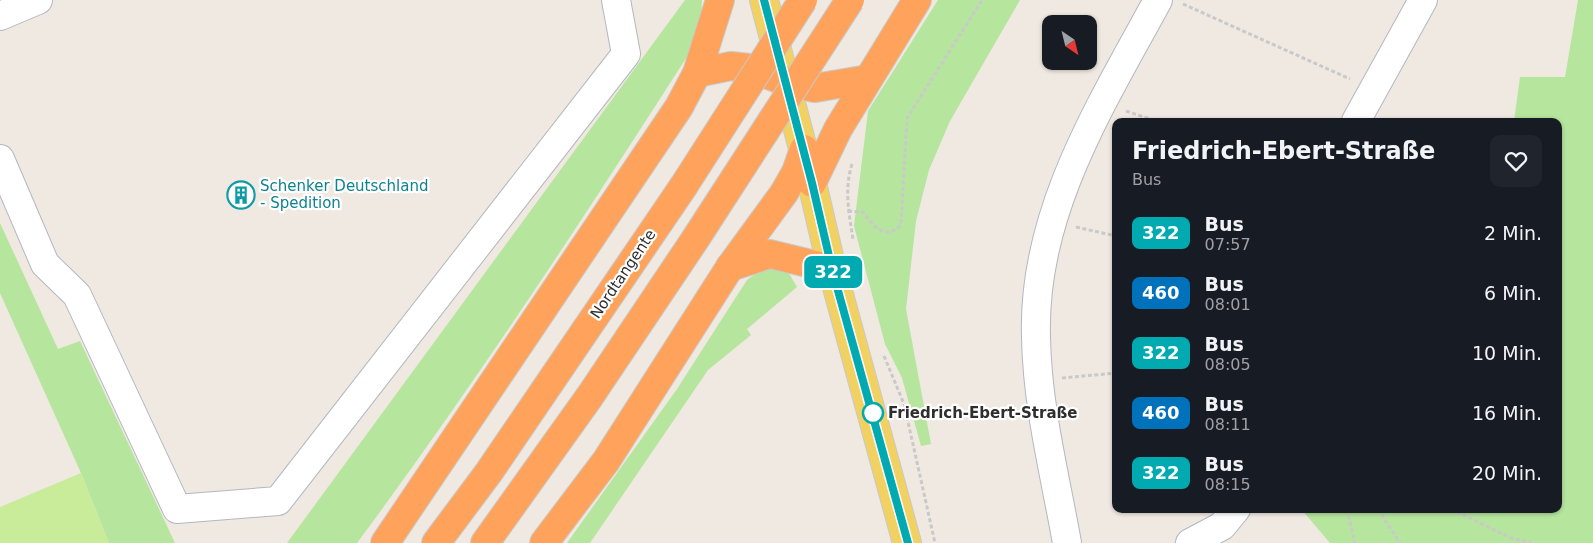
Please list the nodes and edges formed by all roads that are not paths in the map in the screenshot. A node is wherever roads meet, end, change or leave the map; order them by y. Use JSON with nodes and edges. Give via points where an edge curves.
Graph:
{"nodes":[{"id":1,"x":38,"y":0,"type":"edge"},
{"id":2,"x":616,"y":0,"type":"edge"},
{"id":3,"x":720,"y":0,"type":"edge"},
{"id":4,"x":764,"y":0,"type":"edge"},
{"id":5,"x":803,"y":0,"type":"edge"},
{"id":6,"x":850,"y":0,"type":"edge"},
{"id":7,"x":917,"y":0,"type":"edge"},
{"id":8,"x":1158,"y":0,"type":"edge"},
{"id":9,"x":1423,"y":0,"type":"edge"},
{"id":10,"x":0,"y":16,"type":"edge"},
{"id":11,"x":697,"y":73,"type":"junction"},
{"id":12,"x":868,"y":78,"type":"junction"},
{"id":13,"x":784,"y":81,"type":"junction"},
{"id":14,"x":1358,"y":118,"type":"edge"},
{"id":15,"x":804,"y":149,"type":"junction"},
{"id":16,"x":0,"y":159,"type":"edge"},
{"id":17,"x":812,"y":183,"type":"junction"},
{"id":18,"x":730,"y":266,"type":"junction"},
{"id":19,"x":832,"y":269,"type":"junction"},
{"id":20,"x":1233,"y":513,"type":"edge"},
{"id":21,"x":385,"y":543,"type":"edge"},
{"id":22,"x":436,"y":543,"type":"edge"},
{"id":23,"x":484,"y":543,"type":"edge"},
{"id":24,"x":544,"y":543,"type":"edge"},
{"id":25,"x":908,"y":543,"type":"edge"},
{"id":26,"x":1067,"y":543,"type":"edge"},
{"id":27,"x":1190,"y":543,"type":"edge"}],
"edges":[{"from":1,"to":10,"type":"street"},
{"from":2,"to":16,"type":"street","via":[[626,54],[278,501],[177,510],[77,295],[45,264]]},
{"from":3,"to":11,"type":"highway"},
{"from":4,"to":13,"type":"main road"},
{"from":5,"to":22,"type":"highway","name":"Nordtangente","bridge":true,"via":[[683,186],[489,472]]},
{"from":6,"to":23,"type":"highway","bridge":true,"via":[[590,396]]},
{"from":7,"to":12,"type":"highway"},
{"from":8,"to":26,"type":"street","via":[[1081,143],[1052,221],[1041,263],[1036,301],[1038,380]]},
{"from":9,"to":14,"type":"street"},
{"from":11,"to":13,"type":"highway","via":[[731,66],[749,68]]},
{"from":11,"to":21,"type":"highway","via":[[673,115]]},
{"from":12,"to":13,"type":"highway","via":[[815,88]]},
{"from":12,"to":17,"type":"highway"},
{"from":13,"to":15,"type":"main road"},
{"from":15,"to":17,"type":"main road"},
{"from":15,"to":18,"type":"highway","via":[[784,193]]},
{"from":17,"to":19,"type":"main road"},
{"from":18,"to":19,"type":"highway","via":[[770,254]]},
{"from":18,"to":24,"type":"highway","via":[[606,461]]},
{"from":19,"to":25,"type":"main road"},
{"from":20,"to":27,"type":"street","via":[[1222,526]]}]}
